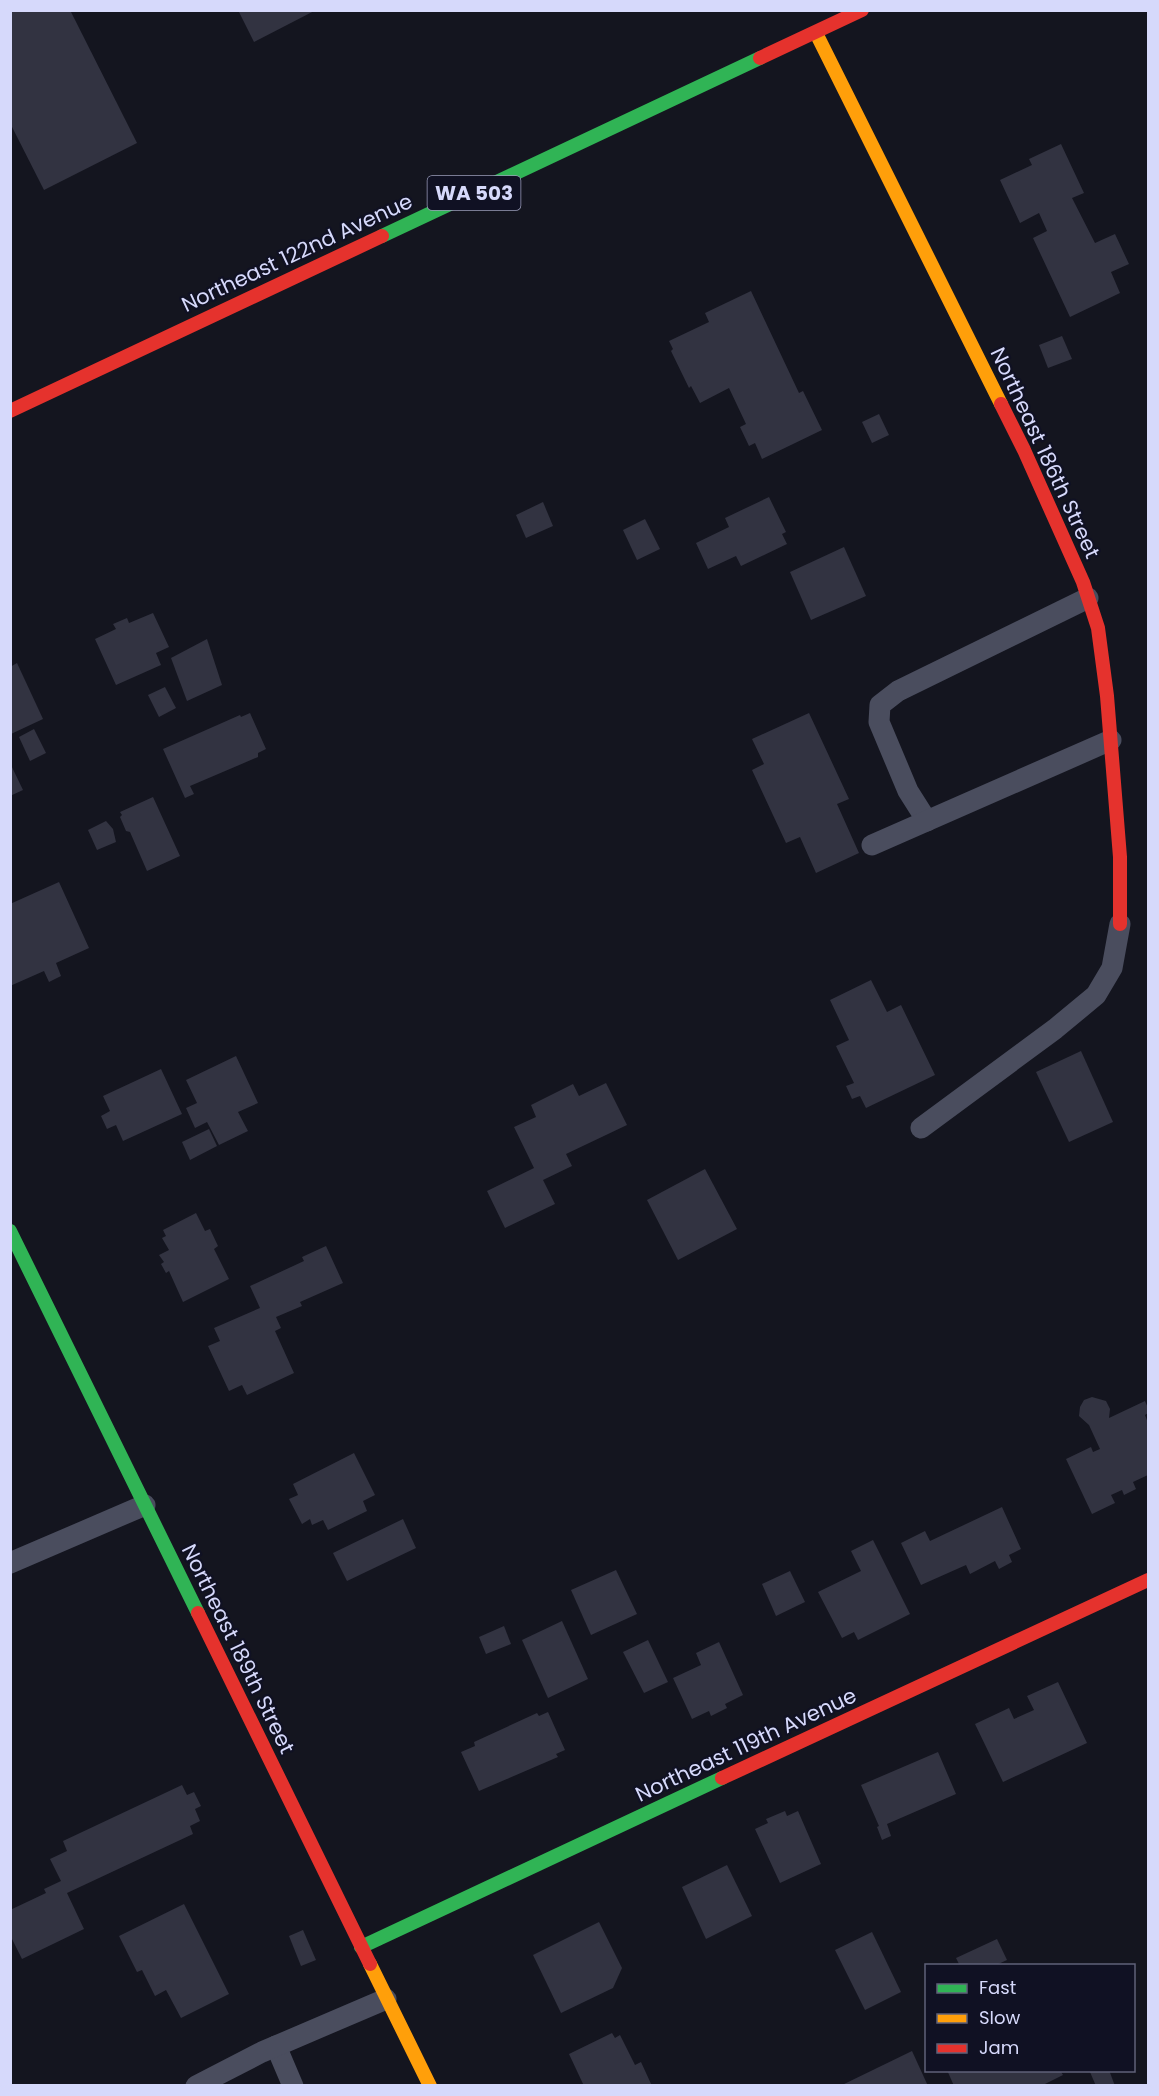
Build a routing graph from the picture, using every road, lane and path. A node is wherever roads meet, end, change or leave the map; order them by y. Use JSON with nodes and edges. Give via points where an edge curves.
{"nodes":[{"id":1,"x":862,"y":10,"type":"edge"},
{"id":2,"x":816,"y":33,"type":"junction"},
{"id":3,"x":10,"y":411,"type":"edge"},
{"id":4,"x":1088,"y":598,"type":"junction"},
{"id":5,"x":1111,"y":740,"type":"junction"},
{"id":6,"x":927,"y":821,"type":"junction"},
{"id":7,"x":872,"y":845,"type":"dead end"},
{"id":8,"x":1120,"y":924,"type":"joint"},
{"id":9,"x":921,"y":1128,"type":"dead end"},
{"id":10,"x":10,"y":1231,"type":"edge"},
{"id":11,"x":145,"y":1505,"type":"junction"},
{"id":12,"x":10,"y":1563,"type":"edge"},
{"id":13,"x":1149,"y":1580,"type":"edge"},
{"id":14,"x":361,"y":1947,"type":"junction"},
{"id":15,"x":386,"y":1999,"type":"junction"},
{"id":16,"x":276,"y":2046,"type":"junction"},
{"id":17,"x":196,"y":2085,"type":"edge"},
{"id":18,"x":293,"y":2085,"type":"edge"},
{"id":19,"x":430,"y":2085,"type":"edge"}],
"edges":[{"from":1,"to":2,"type":"main road","name":"Northeast 122nd Avenue","number":"WA 503"},
{"from":2,"to":3,"type":"main road","name":"Northeast 122nd Avenue","number":"WA 503"},
{"from":2,"to":4,"type":"main road","name":"Northeast 186th Street","via":[[1023,450]]},
{"from":4,"to":5,"type":"main road","name":"Northeast 186th Street","via":[[1098,628]]},
{"from":4,"to":6,"type":"lane","via":[[898,691],[880,705],[879,722],[908,791]]},
{"from":5,"to":6,"type":"lane"},
{"from":5,"to":8,"type":"main road","name":"Northeast 186th Street","via":[[1120,857]]},
{"from":6,"to":7,"type":"lane"},
{"from":8,"to":9,"type":"lane","via":[[1112,968],[1096,995]]},
{"from":10,"to":11,"type":"main road","name":"Northeast 189th Street"},
{"from":11,"to":12,"type":"lane"},
{"from":11,"to":14,"type":"main road","name":"Northeast 189th Street"},
{"from":13,"to":14,"type":"main road","name":"Northeast 119th Avenue"},
{"from":14,"to":15,"type":"main road","name":"Northeast 189th Street"},
{"from":15,"to":16,"type":"lane"},
{"from":15,"to":19,"type":"main road","name":"Northeast 189th Street"},
{"from":16,"to":17,"type":"lane"},
{"from":16,"to":18,"type":"lane"}]}
